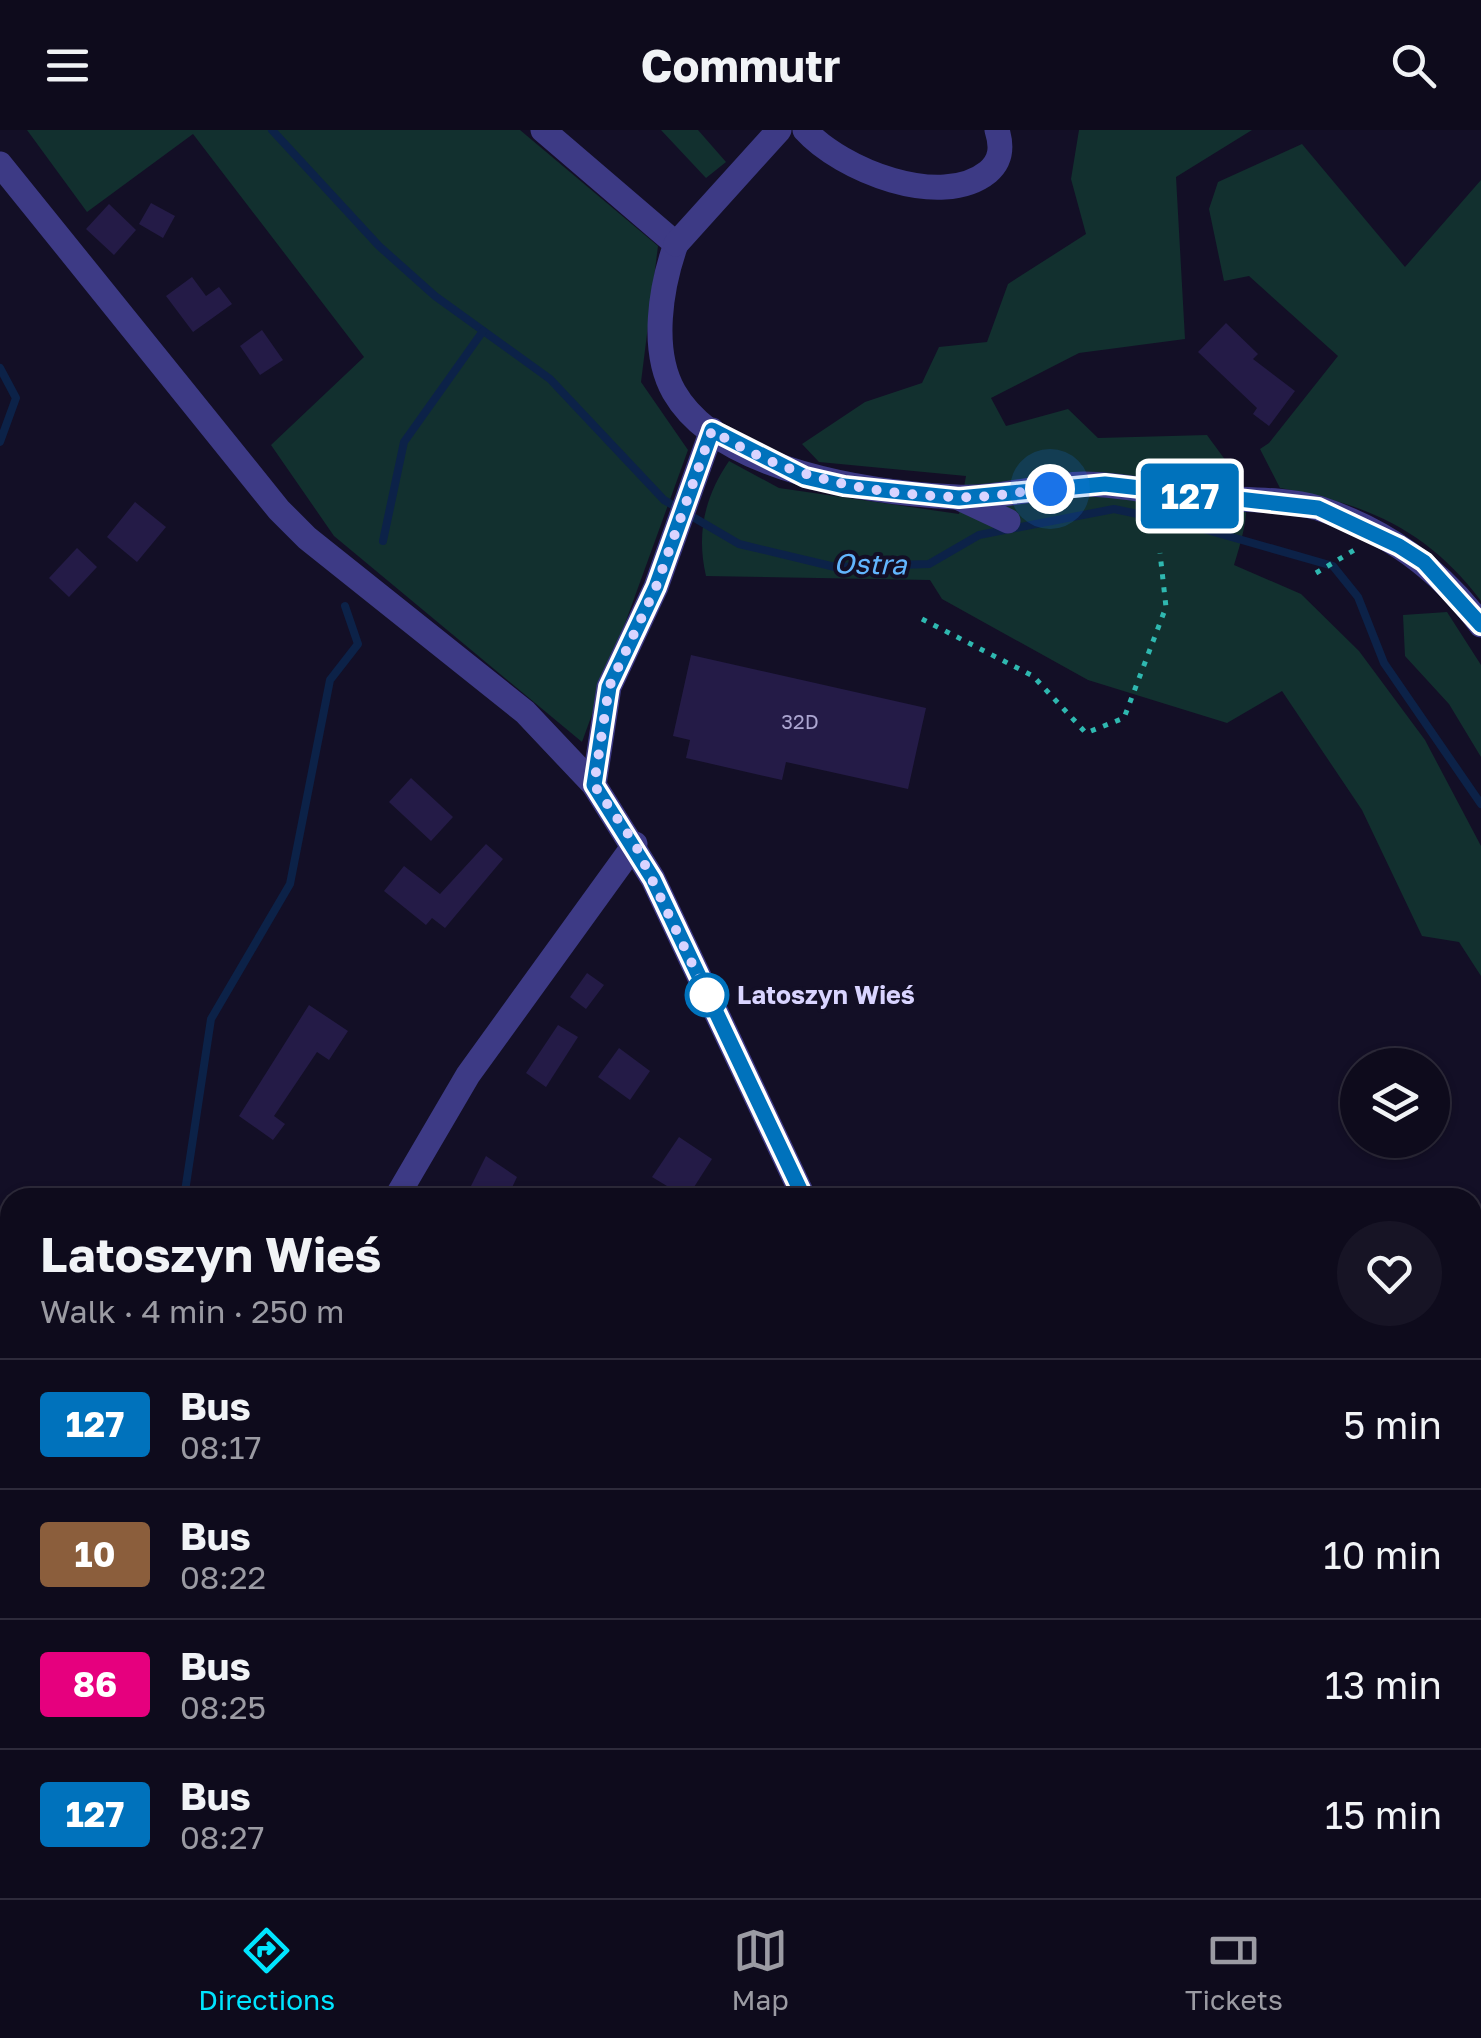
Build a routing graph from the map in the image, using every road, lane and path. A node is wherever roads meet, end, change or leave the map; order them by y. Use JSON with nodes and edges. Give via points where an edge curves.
{"nodes":[{"id":1,"x":543,"y":130,"type":"edge"},
{"id":2,"x":778,"y":130,"type":"edge"},
{"id":3,"x":805,"y":130,"type":"edge"},
{"id":4,"x":997,"y":130,"type":"edge"},
{"id":5,"x":0,"y":164,"type":"edge"},
{"id":6,"x":676,"y":244,"type":"junction"},
{"id":7,"x":712,"y":430,"type":"junction"},
{"id":8,"x":959,"y":498,"type":"junction"},
{"id":9,"x":1008,"y":521,"type":"dead end"},
{"id":10,"x":1160,"y":553,"type":"dead end"},
{"id":11,"x":1343,"y":559,"type":"dead end"},
{"id":12,"x":1316,"y":573,"type":"dead end"},
{"id":13,"x":922,"y":619,"type":"dead end"},
{"id":14,"x":1481,"y":625,"type":"edge"},
{"id":15,"x":594,"y":785,"type":"junction"},
{"id":16,"x":635,"y":844,"type":"junction"},
{"id":17,"x":402,"y":1188,"type":"edge"},
{"id":18,"x":799,"y":1188,"type":"edge"}],
"edges":[{"from":1,"to":6,"type":"street"},
{"from":2,"to":6,"type":"street"},
{"from":3,"to":4,"type":"street","via":[[862,166],[933,190],[979,179],[996,165],[1002,146]]},
{"from":5,"to":15,"type":"street","via":[[279,510],[525,712]]},
{"from":6,"to":7,"type":"street","via":[[662,312],[665,371],[674,392]]},
{"from":7,"to":8,"type":"street","via":[[805,477]]},
{"from":7,"to":15,"type":"street","via":[[656,587],[609,687]]},
{"from":8,"to":9,"type":"street"},
{"from":8,"to":14,"type":"street","via":[[1105,484],[1306,506],[1424,562]]},
{"from":10,"to":13,"type":"path","via":[[1166,607],[1124,718],[1086,732],[1034,676]]},
{"from":11,"to":12,"type":"path"},
{"from":15,"to":16,"type":"street"},
{"from":16,"to":17,"type":"street","via":[[468,1075]]},
{"from":16,"to":18,"type":"street"}]}
